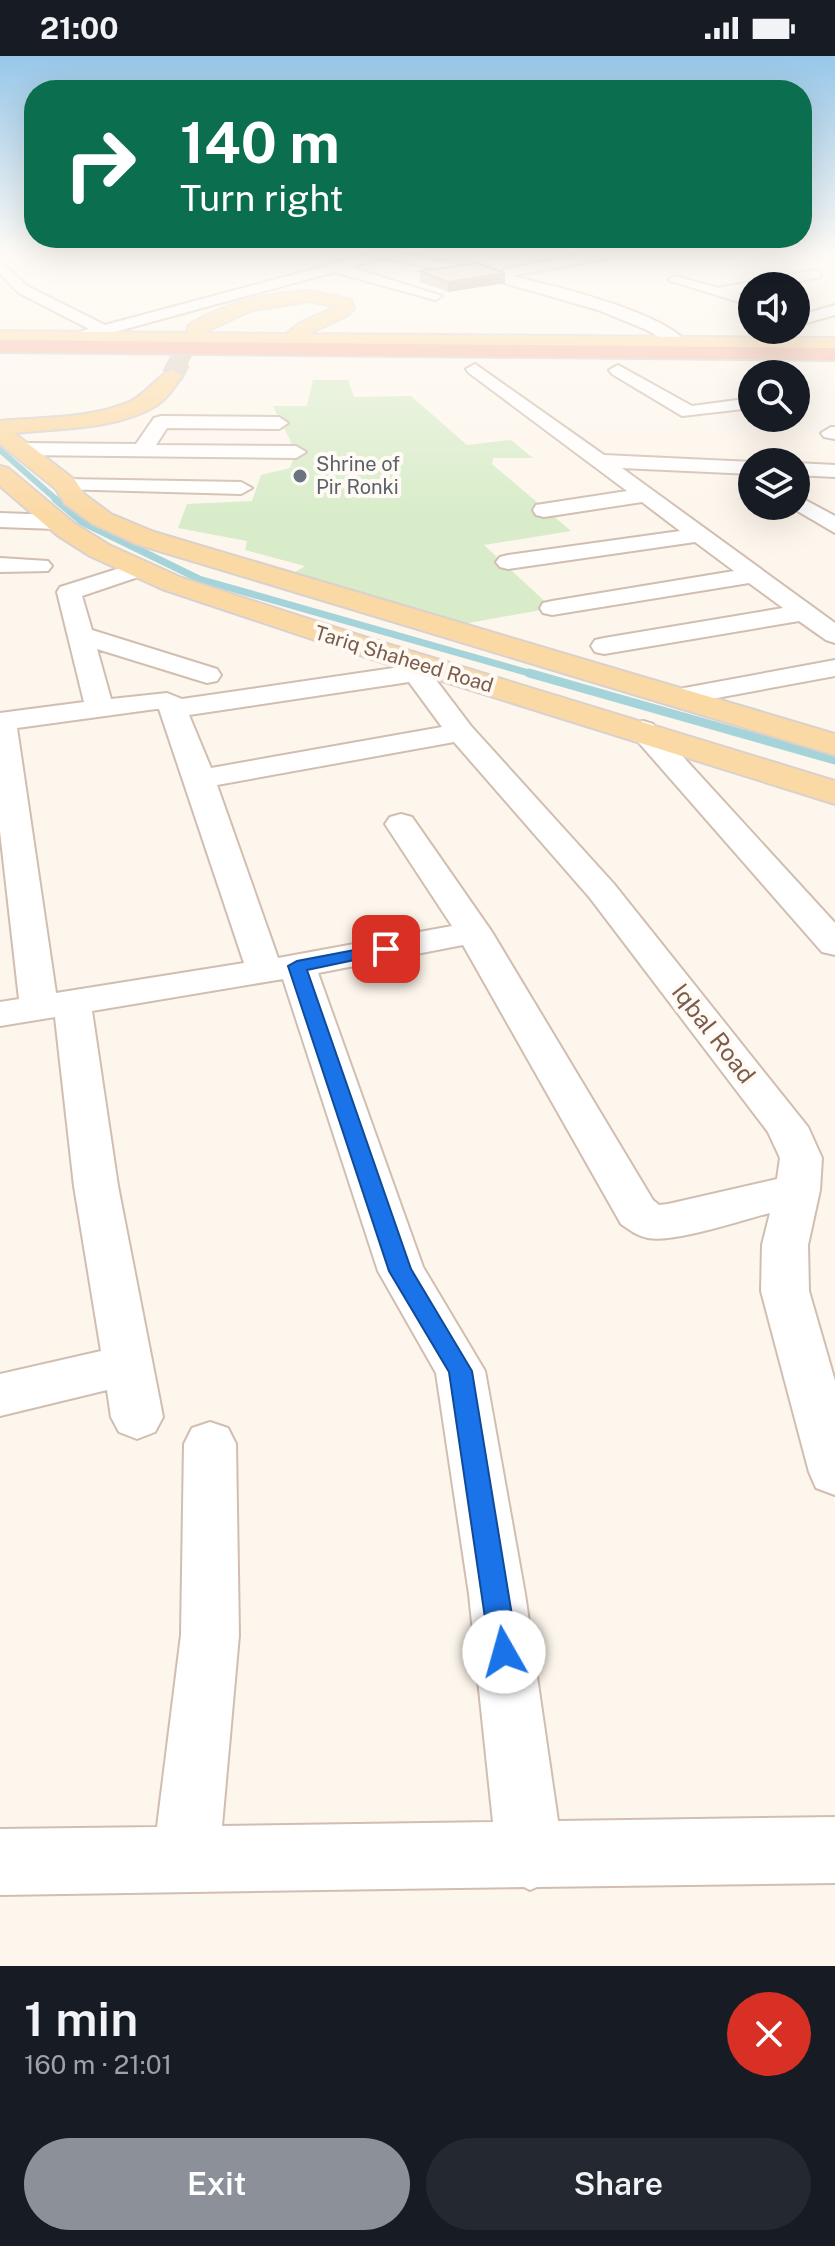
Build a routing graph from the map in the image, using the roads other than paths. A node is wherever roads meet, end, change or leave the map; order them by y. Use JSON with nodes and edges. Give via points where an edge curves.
{"nodes":[{"id":1,"x":567,"y":342,"type":"edge"},
{"id":2,"x":680,"y":343,"type":"joint"},
{"id":3,"x":835,"y":344,"type":"edge"},
{"id":4,"x":0,"y":346,"type":"edge"},
{"id":5,"x":835,"y":354,"type":"edge"},
{"id":6,"x":0,"y":355,"type":"edge"},
{"id":7,"x":835,"y":362,"type":"edge"},
{"id":8,"x":0,"y":365,"type":"edge"},
{"id":9,"x":475,"y":369,"type":"junction"},
{"id":10,"x":618,"y":370,"type":"junction"},
{"id":11,"x":810,"y":371,"type":"edge"},
{"id":12,"x":835,"y":371,"type":"edge"},
{"id":13,"x":738,"y":372,"type":"edge"},
{"id":14,"x":172,"y":376,"type":"tunnel mouth"},
{"id":15,"x":738,"y":405,"type":"edge"},
{"id":16,"x":279,"y":423,"type":"dead end"},
{"id":17,"x":7,"y":436,"type":"edge"},
{"id":18,"x":142,"y":450,"type":"junction"},
{"id":19,"x":296,"y":452,"type":"dead end"},
{"id":20,"x":601,"y":461,"type":"junction"},
{"id":21,"x":738,"y":468,"type":"edge"},
{"id":22,"x":810,"y":470,"type":"edge"},
{"id":23,"x":835,"y":471,"type":"edge"},
{"id":24,"x":810,"y":473,"type":"edge"},
{"id":25,"x":2,"y":478,"type":"edge"},
{"id":26,"x":835,"y":484,"type":"edge"},
{"id":27,"x":66,"y":485,"type":"junction"},
{"id":28,"x":241,"y":488,"type":"dead end"},
{"id":29,"x":647,"y":495,"type":"junction"},
{"id":30,"x":544,"y":510,"type":"dead end"},
{"id":31,"x":810,"y":510,"type":"edge"},
{"id":32,"x":0,"y":520,"type":"edge"},
{"id":33,"x":56,"y":522,"type":"junction"},
{"id":34,"x":835,"y":526,"type":"edge"},
{"id":35,"x":700,"y":535,"type":"junction"},
{"id":36,"x":508,"y":562,"type":"dead end"},
{"id":37,"x":0,"y":565,"type":"edge"},
{"id":38,"x":40,"y":566,"type":"dead end"},
{"id":39,"x":136,"y":570,"type":"junction"},
{"id":40,"x":755,"y":575,"type":"junction"},
{"id":41,"x":552,"y":608,"type":"dead end"},
{"id":42,"x":805,"y":612,"type":"junction"},
{"id":43,"x":80,"y":635,"type":"junction"},
{"id":44,"x":835,"y":635,"type":"edge"},
{"id":45,"x":475,"y":637,"type":"junction"},
{"id":46,"x":604,"y":646,"type":"dead end"},
{"id":47,"x":426,"y":668,"type":"junction"},
{"id":48,"x":835,"y":668,"type":"edge"},
{"id":49,"x":207,"y":675,"type":"dead end"},
{"id":50,"x":679,"y":697,"type":"junction"},
{"id":51,"x":100,"y":709,"type":"junction"},
{"id":52,"x":173,"y":709,"type":"junction"},
{"id":53,"x":1,"y":722,"type":"edge"},
{"id":54,"x":643,"y":730,"type":"junction"},
{"id":55,"x":461,"y":732,"type":"junction"},
{"id":56,"x":835,"y":745,"type":"edge"},
{"id":57,"x":200,"y":779,"type":"junction"},
{"id":58,"x":835,"y":793,"type":"edge"},
{"id":59,"x":401,"y":824,"type":"dead end"},
{"id":60,"x":474,"y":932,"type":"junction"},
{"id":61,"x":835,"y":944,"type":"edge"},
{"id":62,"x":281,"y":969,"type":"junction"},
{"id":63,"x":56,"y":1006,"type":"junction"},
{"id":64,"x":0,"y":1014,"type":"edge"},
{"id":65,"x":798,"y":1190,"type":"junction"},
{"id":66,"x":129,"y":1365,"type":"junction"},
{"id":67,"x":0,"y":1395,"type":"edge"},
{"id":68,"x":137,"y":1417,"type":"dead end"},
{"id":69,"x":210,"y":1444,"type":"dead end"},
{"id":70,"x":835,"y":1472,"type":"edge"},
{"id":71,"x":835,"y":1850,"type":"edge"},
{"id":72,"x":530,"y":1857,"type":"junction"},
{"id":73,"x":186,"y":1861,"type":"junction"},
{"id":74,"x":0,"y":1862,"type":"edge"}],
"edges":[{"from":1,"to":2,"type":"main road"},
{"from":2,"to":3,"type":"main road"},
{"from":4,"to":5,"type":"highway"},
{"from":6,"to":7,"type":"highway"},
{"from":8,"to":9,"type":"main road"},
{"from":9,"to":10,"type":"main road"},
{"from":9,"to":20,"type":"street"},
{"from":10,"to":13,"type":"main road"},
{"from":10,"to":15,"type":"street","via":[[689,412]]},
{"from":11,"to":12,"type":"main road"},
{"from":14,"to":17,"type":"main road","via":[[153,398],[122,411]]},
{"from":16,"to":18,"type":"street","via":[[161,422]]},
{"from":17,"to":18,"type":"street"},
{"from":17,"to":27,"type":"main road","name":"Tariq Shaheed Road"},
{"from":18,"to":19,"type":"street"},
{"from":20,"to":21,"type":"street"},
{"from":20,"to":29,"type":"street"},
{"from":22,"to":23,"type":"street"},
{"from":24,"to":26,"type":"street"},
{"from":25,"to":33,"type":"main road","name":"Tariq Shaheed Road"},
{"from":27,"to":28,"type":"street"},
{"from":27,"to":45,"type":"main road","name":"Tariq Shaheed Road","via":[[74,499],[102,519],[145,538]]},
{"from":29,"to":30,"type":"street"},
{"from":29,"to":35,"type":"street"},
{"from":31,"to":34,"type":"street"},
{"from":32,"to":33,"type":"street"},
{"from":33,"to":39,"type":"main road","name":"Tariq Shaheed Road"},
{"from":35,"to":36,"type":"street"},
{"from":35,"to":40,"type":"street"},
{"from":37,"to":38,"type":"street"},
{"from":39,"to":43,"type":"street","via":[[69,592]]},
{"from":39,"to":47,"type":"main road","name":"Tariq Shaheed Road"},
{"from":40,"to":41,"type":"street"},
{"from":40,"to":42,"type":"street"},
{"from":42,"to":44,"type":"street"},
{"from":42,"to":46,"type":"street"},
{"from":43,"to":49,"type":"street"},
{"from":43,"to":51,"type":"street"},
{"from":45,"to":47,"type":"main road"},
{"from":45,"to":50,"type":"main road","name":"Tariq Shaheed Road"},
{"from":47,"to":52,"type":"street"},
{"from":47,"to":54,"type":"main road","name":"Tariq Shaheed Road"},
{"from":47,"to":55,"type":"street","name":"Iqbal Road","via":[[419,676]]},
{"from":48,"to":50,"type":"street"},
{"from":50,"to":56,"type":"main road","name":"Tariq Shaheed Road"},
{"from":51,"to":52,"type":"street","via":[[167,701]]},
{"from":51,"to":53,"type":"street"},
{"from":52,"to":57,"type":"street"},
{"from":53,"to":63,"type":"street"},
{"from":54,"to":58,"type":"main road","name":"Tariq Shaheed Road"},
{"from":54,"to":61,"type":"street"},
{"from":55,"to":57,"type":"street"},
{"from":55,"to":65,"type":"street","name":"Iqbal Road","via":[[602,891],[787,1127],[801,1158]]},
{"from":57,"to":62,"type":"street"},
{"from":59,"to":60,"type":"street"},
{"from":60,"to":62,"type":"street"},
{"from":60,"to":65,"type":"street","via":[[637,1212],[650,1222],[668,1221]]},
{"from":62,"to":63,"type":"street"},
{"from":62,"to":72,"type":"street","via":[[401,1271],[460,1371],[497,1594]]},
{"from":63,"to":64,"type":"street"},
{"from":63,"to":66,"type":"street"},
{"from":65,"to":70,"type":"street","name":"Iqbal Road","via":[[785,1245],[785,1291]]},
{"from":66,"to":67,"type":"street"},
{"from":66,"to":68,"type":"street"},
{"from":69,"to":73,"type":"street","via":[[210,1635]]},
{"from":71,"to":72,"type":"street"},
{"from":72,"to":73,"type":"street"},
{"from":73,"to":74,"type":"street"}]}
